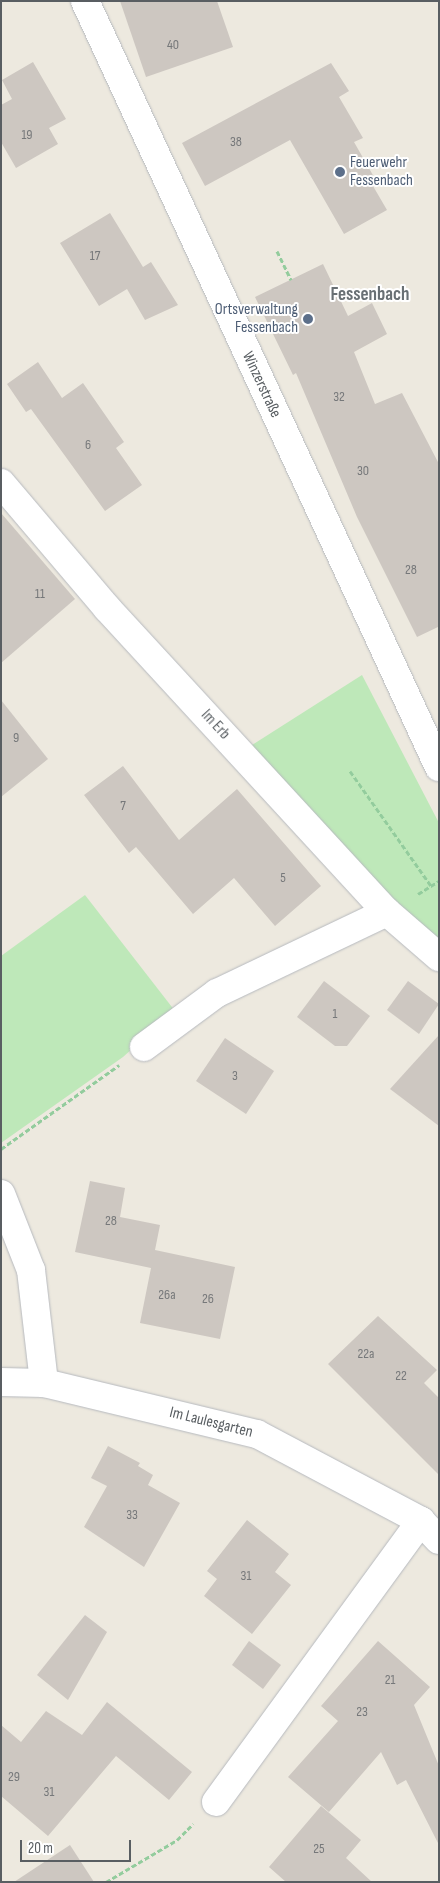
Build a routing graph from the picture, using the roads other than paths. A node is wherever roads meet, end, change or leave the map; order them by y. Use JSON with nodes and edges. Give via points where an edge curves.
{"nodes":[{"id":1,"x":85,"y":1,"type":"edge"},
{"id":2,"x":1,"y":482,"type":"edge"},
{"id":3,"x":430,"y":722,"type":"edge"},
{"id":4,"x":439,"y":767,"type":"edge"},
{"id":5,"x":387,"y":912,"type":"junction"},
{"id":6,"x":439,"y":957,"type":"edge"},
{"id":7,"x":144,"y":1047,"type":"road end"},
{"id":8,"x":1,"y":1194,"type":"edge"},
{"id":9,"x":1,"y":1382,"type":"edge"},
{"id":10,"x":44,"y":1383,"type":"junction"},
{"id":11,"x":430,"y":1531,"type":"edge"},
{"id":12,"x":216,"y":1802,"type":"road end"}],
"edges":[{"from":1,"to":3,"type":"street","name":"Winzerstraße"},
{"from":2,"to":5,"type":"street","name":"Im Erb","via":[[106,608]]},
{"from":3,"to":4,"type":"street","name":"Winzerstraße"},
{"from":5,"to":6,"type":"street","name":"Im Erb"},
{"from":5,"to":7,"type":"street","via":[[217,993]]},
{"from":8,"to":10,"type":"street","via":[[31,1270]]},
{"from":9,"to":10,"type":"street","name":"Im Laulesgarten"},
{"from":10,"to":11,"type":"street","name":"Im Laulesgarten","via":[[257,1434]]},
{"from":11,"to":12,"type":"street","name":"Im Laulesgarten"}]}
